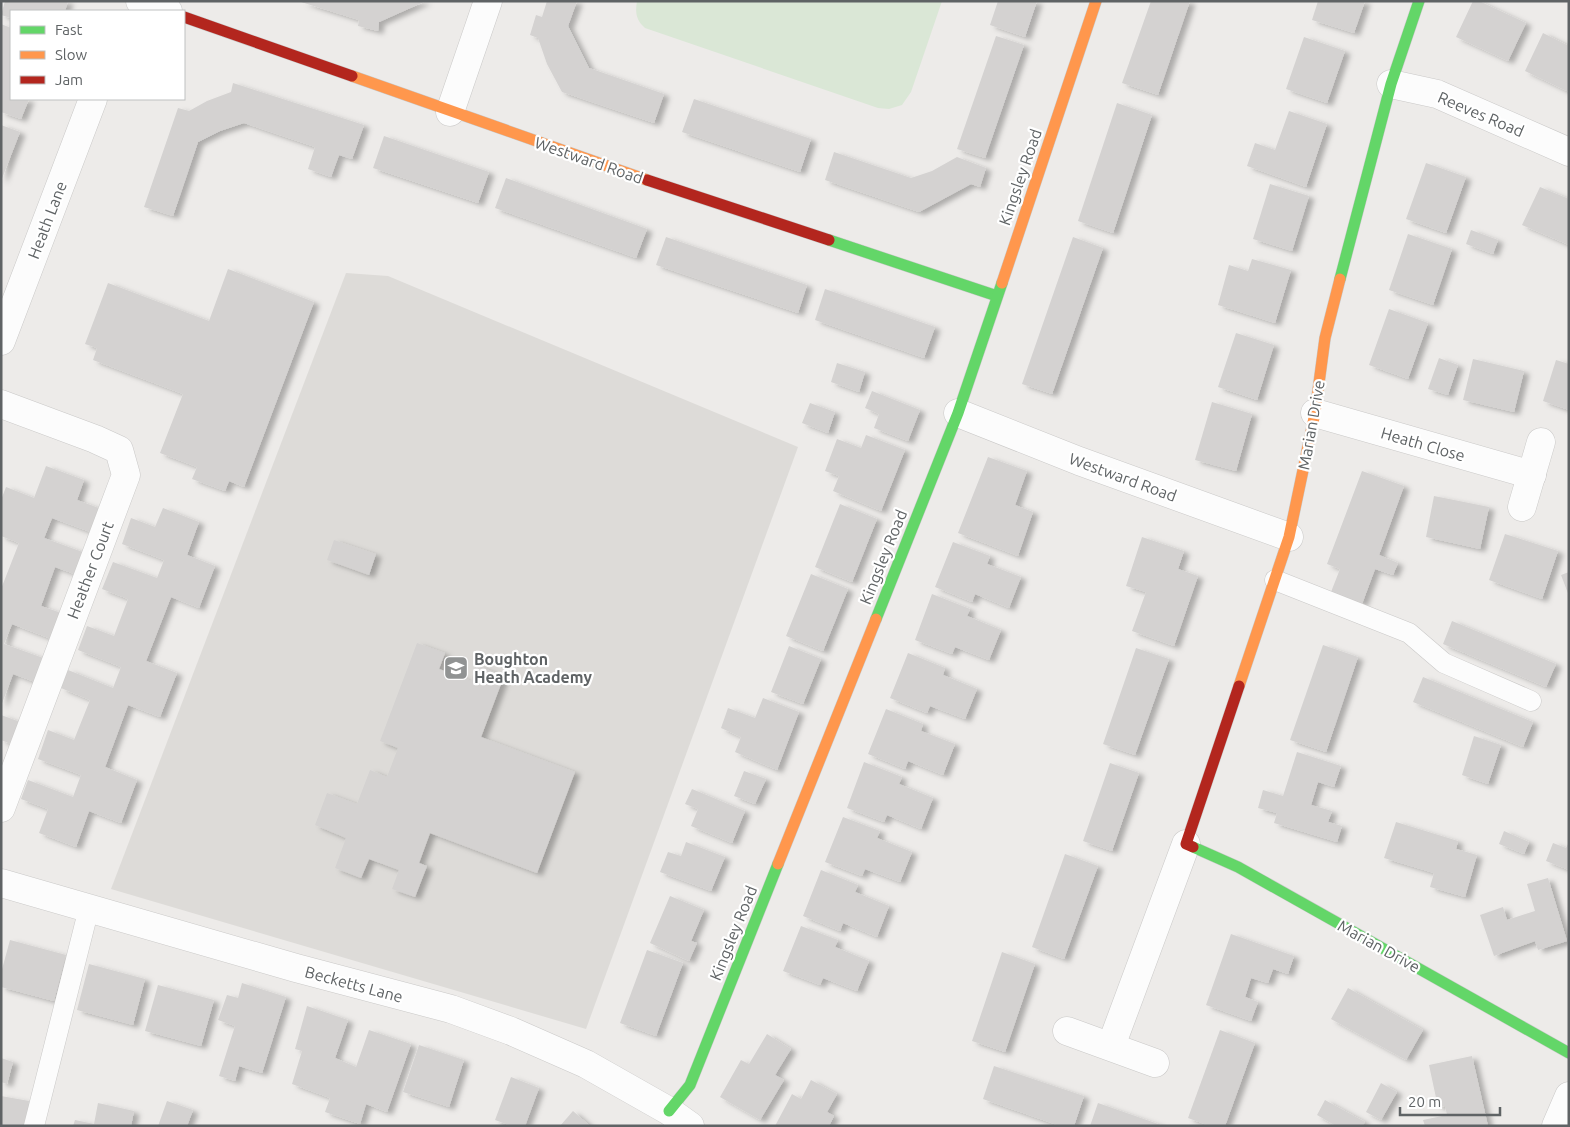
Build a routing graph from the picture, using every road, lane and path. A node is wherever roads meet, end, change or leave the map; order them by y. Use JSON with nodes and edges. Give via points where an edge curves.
{"nodes":[{"id":1,"x":140,"y":1,"type":"edge"},
{"id":2,"x":488,"y":1,"type":"edge"},
{"id":3,"x":1096,"y":1,"type":"edge"},
{"id":4,"x":1419,"y":1,"type":"edge"},
{"id":5,"x":165,"y":10,"type":"edge"},
{"id":6,"x":185,"y":17,"type":"edge"},
{"id":7,"x":1391,"y":84,"type":"junction"},
{"id":8,"x":92,"y":100,"type":"edge"},
{"id":9,"x":450,"y":112,"type":"junction"},
{"id":10,"x":1569,"y":152,"type":"edge"},
{"id":11,"x":998,"y":296,"type":"junction"},
{"id":12,"x":1,"y":341,"type":"edge"},
{"id":13,"x":1,"y":404,"type":"edge"},
{"id":14,"x":958,"y":413,"type":"junction"},
{"id":15,"x":1315,"y":413,"type":"junction"},
{"id":16,"x":1541,"y":442,"type":"dead end"},
{"id":17,"x":1532,"y":475,"type":"junction"},
{"id":18,"x":1522,"y":507,"type":"dead end"},
{"id":19,"x":1289,"y":538,"type":"junction"},
{"id":20,"x":1275,"y":580,"type":"junction"},
{"id":21,"x":1531,"y":701,"type":"dead end"},
{"id":22,"x":1,"y":808,"type":"edge"},
{"id":23,"x":1186,"y":844,"type":"junction"},
{"id":24,"x":1,"y":882,"type":"edge"},
{"id":25,"x":89,"y":908,"type":"junction"},
{"id":26,"x":1066,"y":1031,"type":"dead end"},
{"id":27,"x":1111,"y":1046,"type":"junction"},
{"id":28,"x":1569,"y":1053,"type":"edge"},
{"id":29,"x":1155,"y":1063,"type":"dead end"},
{"id":30,"x":1569,"y":1096,"type":"edge"},
{"id":31,"x":679,"y":1118,"type":"edge"},
{"id":32,"x":34,"y":1126,"type":"edge"},
{"id":33,"x":1556,"y":1126,"type":"edge"}],
"edges":[{"from":1,"to":5,"type":"street"},
{"from":2,"to":9,"type":"street"},
{"from":3,"to":11,"type":"street","name":"Kingsley Road"},
{"from":4,"to":7,"type":"street","name":"Marian Drive"},
{"from":6,"to":9,"type":"street","name":"Westward Road"},
{"from":7,"to":10,"type":"street","name":"Reeves Road","via":[[1437,94]]},
{"from":7,"to":15,"type":"street","name":"Marian Drive","via":[[1326,338]]},
{"from":8,"to":12,"type":"street","name":"Heath Lane"},
{"from":9,"to":11,"type":"street","name":"Westward Road"},
{"from":11,"to":14,"type":"street","name":"Kingsley Road"},
{"from":13,"to":22,"type":"street","name":"Heather Court","via":[[119,450],[126,475]]},
{"from":14,"to":19,"type":"street","name":"Westward Road"},
{"from":14,"to":31,"type":"street","name":"Kingsley Road"},
{"from":15,"to":17,"type":"street","name":"Heath Close"},
{"from":15,"to":19,"type":"street","name":"Marian Drive"},
{"from":16,"to":17,"type":"street"},
{"from":17,"to":18,"type":"street"},
{"from":19,"to":20,"type":"street","name":"Marian Drive"},
{"from":20,"to":21,"type":"lane","via":[[1409,633],[1444,663]]},
{"from":20,"to":23,"type":"street","name":"Marian Drive"},
{"from":23,"to":27,"type":"street","name":"Marian Drive"},
{"from":23,"to":28,"type":"street","name":"Marian Drive","via":[[1238,866]]},
{"from":24,"to":25,"type":"street","name":"Becketts Lane"},
{"from":25,"to":31,"type":"street","name":"Becketts Lane","via":[[286,966],[460,1012],[586,1064]]},
{"from":25,"to":32,"type":"lane"},
{"from":26,"to":27,"type":"street"},
{"from":27,"to":29,"type":"street"},
{"from":30,"to":33,"type":"street"}]}
